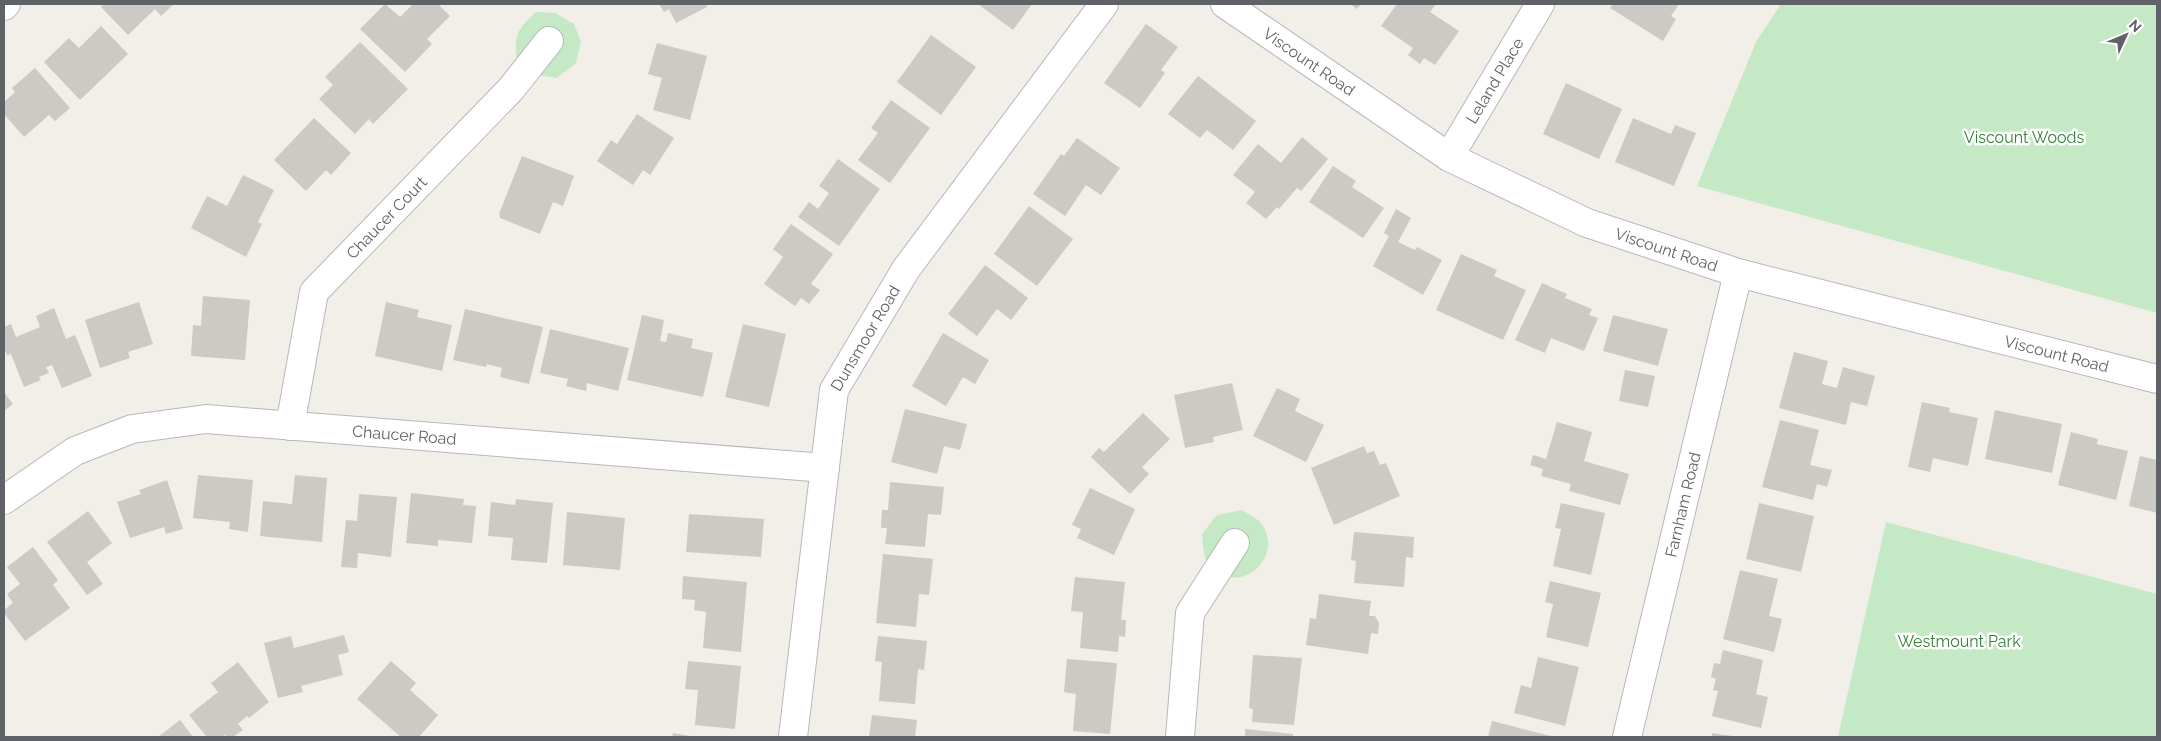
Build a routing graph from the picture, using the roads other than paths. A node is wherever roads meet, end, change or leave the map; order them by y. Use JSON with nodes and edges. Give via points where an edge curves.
{"nodes":[{"id":1,"x":1104,"y":4,"type":"edge"},
{"id":2,"x":1226,"y":4,"type":"edge"},
{"id":3,"x":1540,"y":4,"type":"edge"},
{"id":4,"x":549,"y":41,"type":"dead end"},
{"id":5,"x":1449,"y":157,"type":"junction"},
{"id":6,"x":1738,"y":273,"type":"junction"},
{"id":7,"x":2157,"y":379,"type":"edge"},
{"id":8,"x":290,"y":426,"type":"junction"},
{"id":9,"x":825,"y":468,"type":"junction"},
{"id":10,"x":4,"y":500,"type":"edge"},
{"id":11,"x":1235,"y":543,"type":"dead end"},
{"id":12,"x":794,"y":737,"type":"edge"},
{"id":13,"x":1180,"y":737,"type":"edge"},
{"id":14,"x":1627,"y":737,"type":"edge"}],
"edges":[{"from":1,"to":9,"type":"street","name":"Dunsmoor Road","via":[[906,269],[834,390]]},
{"from":2,"to":5,"type":"street","name":"Viscount Road"},
{"from":3,"to":5,"type":"street","name":"Leland Place"},
{"from":4,"to":8,"type":"street","name":"Chaucer Court","via":[[512,89],[314,292]]},
{"from":5,"to":6,"type":"street","name":"Viscount Road","via":[[1587,224]]},
{"from":6,"to":7,"type":"street","name":"Viscount Road"},
{"from":6,"to":14,"type":"street","name":"Farnham Road"},
{"from":8,"to":9,"type":"street","name":"Chaucer Road"},
{"from":8,"to":10,"type":"street","name":"Chaucer Road","via":[[206,419],[132,429],[74,452]]},
{"from":9,"to":12,"type":"street","name":"Dunsmoor Road"},
{"from":11,"to":13,"type":"street","via":[[1190,613]]}]}
